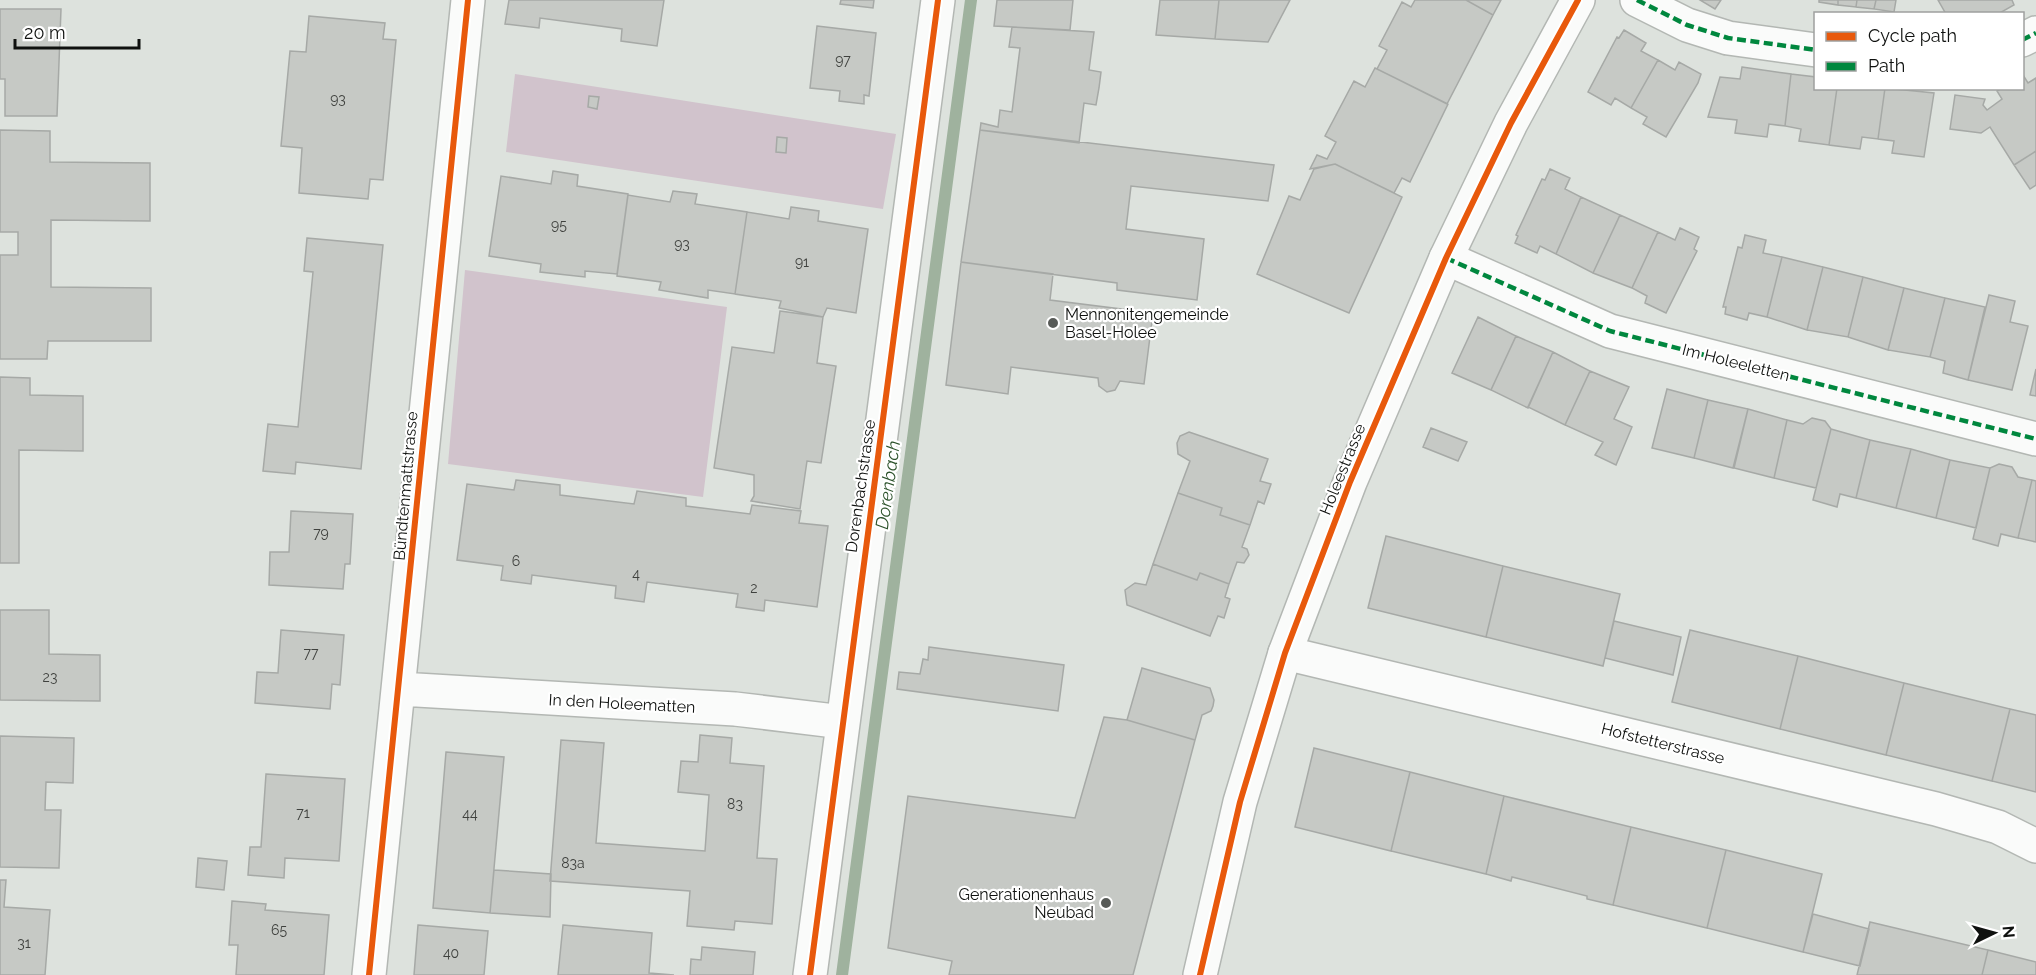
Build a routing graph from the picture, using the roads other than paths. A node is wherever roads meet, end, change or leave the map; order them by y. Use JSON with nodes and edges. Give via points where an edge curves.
{"nodes":[{"id":1,"x":468,"y":0,"type":"edge"},
{"id":2,"x":938,"y":0,"type":"edge"},
{"id":3,"x":1578,"y":0,"type":"edge"},
{"id":4,"x":1637,"y":0,"type":"edge"},
{"id":5,"x":1814,"y":50,"type":"edge"},
{"id":6,"x":1446,"y":258,"type":"junction"},
{"id":7,"x":2036,"y":439,"type":"edge"},
{"id":8,"x":1285,"y":653,"type":"junction"},
{"id":9,"x":400,"y":689,"type":"junction"},
{"id":10,"x":843,"y":722,"type":"junction"},
{"id":11,"x":2036,"y":846,"type":"edge"},
{"id":12,"x":369,"y":975,"type":"edge"},
{"id":13,"x":810,"y":975,"type":"edge"},
{"id":14,"x":1200,"y":975,"type":"edge"}],
"edges":[{"from":1,"to":9,"type":"street","name":"Bündtenmattstrasse"},
{"from":2,"to":10,"type":"street","name":"Dorenbachstrasse"},
{"from":3,"to":6,"type":"street","name":"Holeestrasse","via":[[1511,123]]},
{"from":4,"to":5,"type":"street","via":[[1687,25],[1728,38]]},
{"from":6,"to":7,"type":"street","name":"Im Holeeletten","via":[[1610,331]]},
{"from":6,"to":8,"type":"street","name":"Holeestrasse","via":[[1350,482]]},
{"from":8,"to":11,"type":"street","name":"Hofstetterstrasse","via":[[1936,809],[1998,827]]},
{"from":8,"to":14,"type":"street","name":"Holeestrasse","via":[[1240,802]]},
{"from":9,"to":10,"type":"street","name":"In den Holeematten","via":[[735,709]]},
{"from":9,"to":12,"type":"street","name":"Bündtenmattstrasse"},
{"from":10,"to":13,"type":"street","name":"Dorenbachstrasse"}]}
